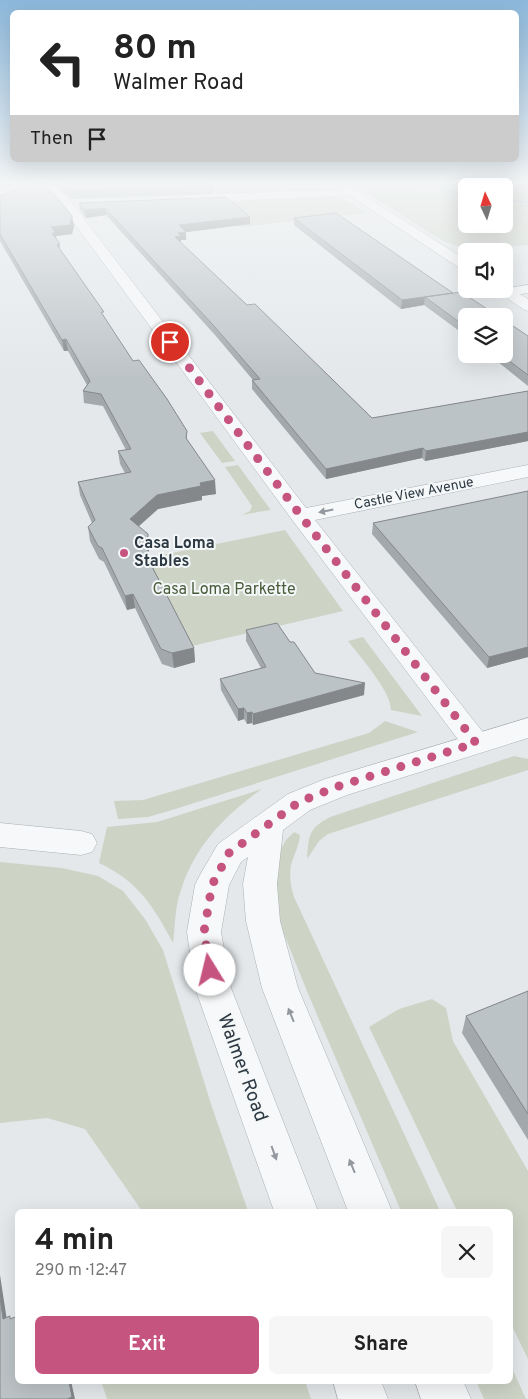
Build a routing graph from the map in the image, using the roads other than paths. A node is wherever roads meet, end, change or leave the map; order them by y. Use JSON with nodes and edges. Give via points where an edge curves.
{"nodes":[{"id":1,"x":106,"y":248,"type":"edge"},
{"id":2,"x":438,"y":248,"type":"edge"},
{"id":3,"x":458,"y":261,"type":"edge"},
{"id":4,"x":528,"y":289,"type":"edge"},
{"id":5,"x":513,"y":290,"type":"edge"},
{"id":6,"x":513,"y":296,"type":"edge"},
{"id":7,"x":528,"y":306,"type":"edge"},
{"id":8,"x":528,"y":471,"type":"edge"},
{"id":9,"x":301,"y":516,"type":"junction"},
{"id":10,"x":528,"y":728,"type":"edge"},
{"id":11,"x":476,"y":743,"type":"junction"},
{"id":12,"x":268,"y":825,"type":"junction"},
{"id":13,"x":0,"y":835,"type":"edge"},
{"id":14,"x":80,"y":843,"type":"dead end"},
{"id":15,"x":295,"y":1209,"type":"edge"},
{"id":16,"x":369,"y":1209,"type":"edge"},
{"id":17,"x":358,"y":1384,"type":"edge"},
{"id":18,"x":440,"y":1384,"type":"edge"},
{"id":19,"x":363,"y":1399,"type":"edge"},
{"id":20,"x":446,"y":1399,"type":"edge"}],
"edges":[{"from":1,"to":9,"type":"street"},
{"from":2,"to":3,"type":"street"},
{"from":4,"to":5,"type":"street"},
{"from":6,"to":7,"type":"street"},
{"from":8,"to":9,"type":"street","name":"Castle View Avenue","one_way":true},
{"from":9,"to":11,"type":"street"},
{"from":10,"to":11,"type":"street","name":"Walmer Road"},
{"from":11,"to":12,"type":"street","name":"Walmer Road","via":[[336,787],[299,802]]},
{"from":12,"to":15,"type":"street","name":"Walmer Road","one_way":true,"via":[[229,853],[212,885],[204,932],[213,988]]},
{"from":16,"to":12,"type":"street","one_way":true,"via":[[280,988],[263,921],[260,884]]},
{"from":13,"to":14,"type":"street"},
{"from":17,"to":19,"type":"street"},
{"from":18,"to":20,"type":"street"}]}
